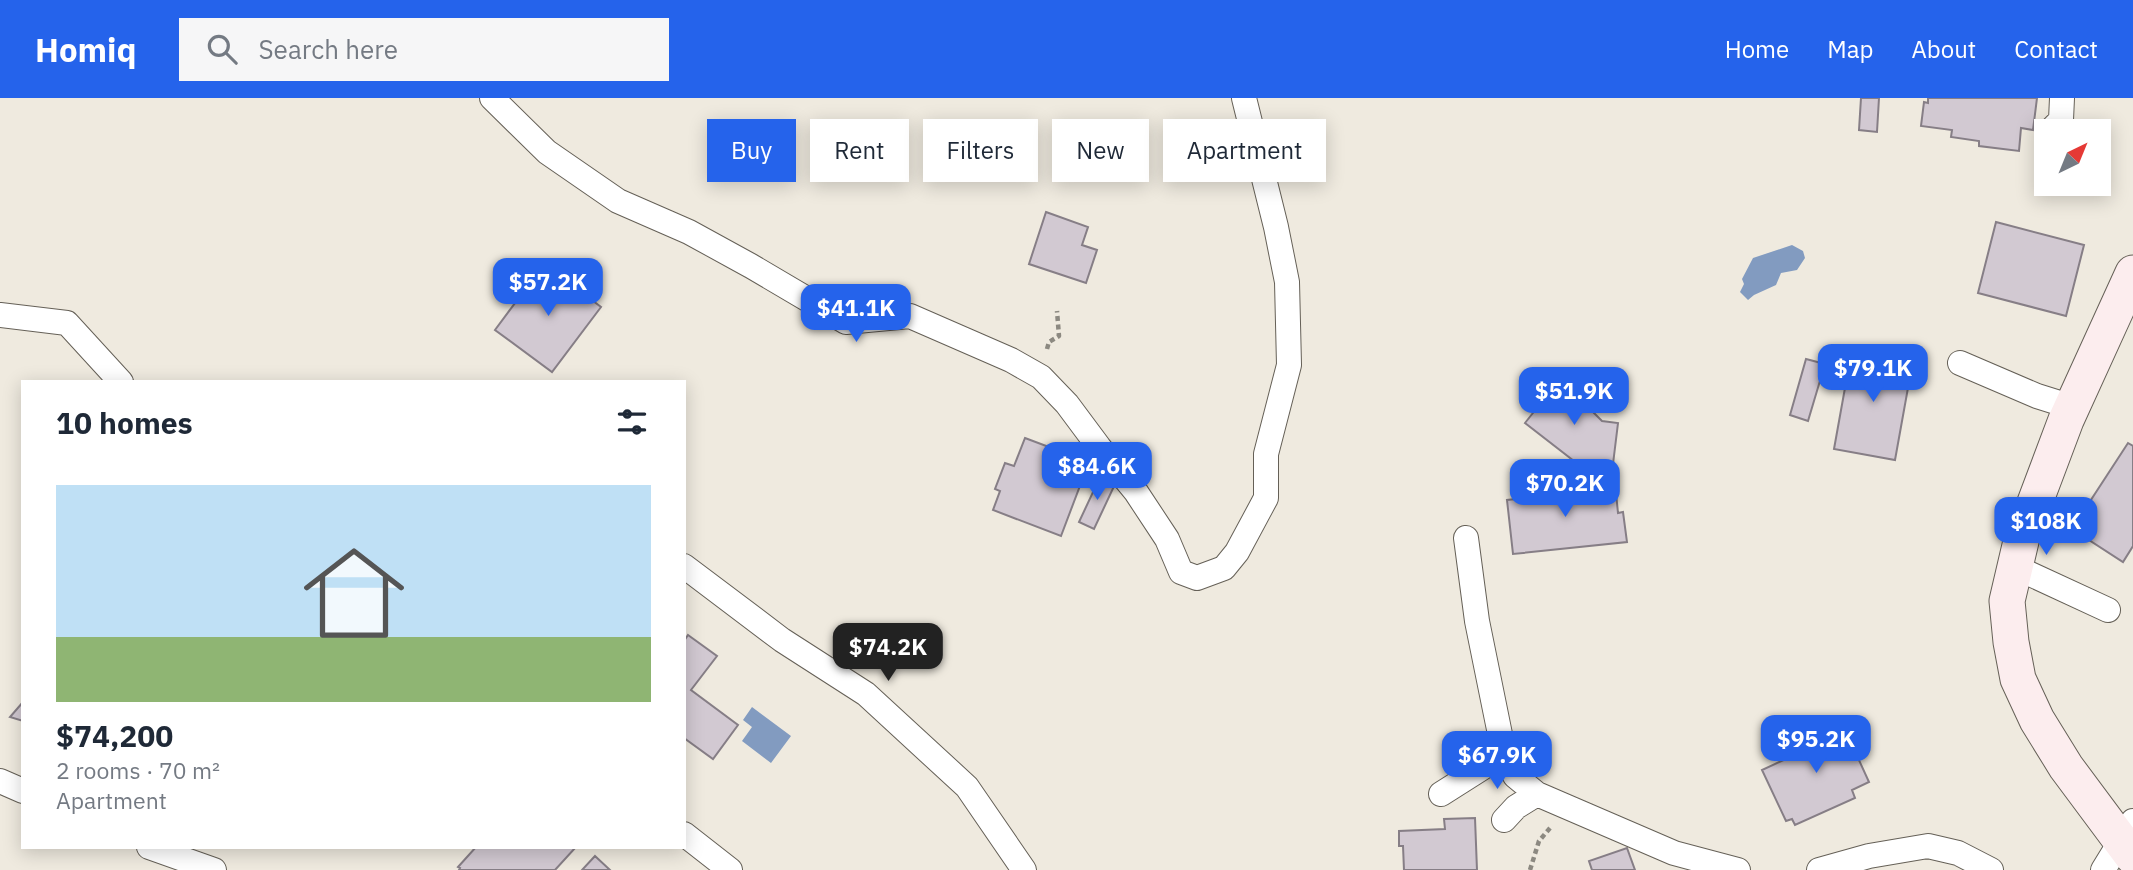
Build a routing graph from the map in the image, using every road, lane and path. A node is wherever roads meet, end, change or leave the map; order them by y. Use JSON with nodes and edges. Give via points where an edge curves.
{"nodes":[{"id":1,"x":492,"y":98,"type":"edge"},
{"id":2,"x":1244,"y":98,"type":"edge"},
{"id":3,"x":2062,"y":98,"type":"edge"},
{"id":4,"x":2061,"y":119,"type":"edge"},
{"id":5,"x":2133,"y":273,"type":"edge"},
{"id":6,"x":1057,"y":311,"type":"dead end"},
{"id":7,"x":0,"y":315,"type":"edge"},
{"id":8,"x":1960,"y":363,"type":"dead end"},
{"id":9,"x":1041,"y":377,"type":"junction"},
{"id":10,"x":119,"y":380,"type":"edge"},
{"id":11,"x":2072,"y":407,"type":"junction"},
{"id":12,"x":1466,"y":538,"type":"dead end"},
{"id":13,"x":2015,"y":567,"type":"junction"},
{"id":14,"x":686,"y":568,"type":"edge"},
{"id":15,"x":2108,"y":610,"type":"dead end"},
{"id":16,"x":1504,"y":754,"type":"junction"},
{"id":17,"x":0,"y":781,"type":"edge"},
{"id":18,"x":21,"y":790,"type":"edge"},
{"id":19,"x":1441,"y":794,"type":"dead end"},
{"id":20,"x":1537,"y":794,"type":"junction"},
{"id":21,"x":1570,"y":806,"type":"junction"},
{"id":22,"x":1504,"y":820,"type":"dead end"},
{"id":23,"x":686,"y":836,"type":"edge"},
{"id":24,"x":2129,"y":839,"type":"edge"},
{"id":25,"x":155,"y":849,"type":"edge"},
{"id":26,"x":214,"y":870,"type":"edge"},
{"id":27,"x":730,"y":870,"type":"edge"},
{"id":28,"x":1024,"y":870,"type":"edge"},
{"id":29,"x":1530,"y":870,"type":"edge"},
{"id":30,"x":1738,"y":870,"type":"edge"},
{"id":31,"x":1819,"y":870,"type":"edge"},
{"id":32,"x":1991,"y":870,"type":"edge"},
{"id":33,"x":2103,"y":870,"type":"edge"}],
"edges":[{"from":1,"to":9,"type":"street","via":[[547,152],[618,201],[689,232],[846,322],[910,316]]},
{"from":2,"to":9,"type":"street","via":[[1287,282],[1289,365],[1266,454],[1266,498],[1224,568],[1197,578],[1181,572],[1167,539],[1136,492]]},
{"from":3,"to":4,"type":"street"},
{"from":5,"to":11,"type":"main road"},
{"from":6,"to":9,"type":"path","via":[[1059,336],[1049,342]]},
{"from":7,"to":10,"type":"street","via":[[67,323]]},
{"from":8,"to":11,"type":"street"},
{"from":11,"to":13,"type":"main road"},
{"from":12,"to":16,"type":"street","via":[[1477,621]]},
{"from":13,"to":15,"type":"street"},
{"from":13,"to":24,"type":"main road","via":[[2007,601],[2018,679],[2066,766]]},
{"from":14,"to":28,"type":"street","via":[[782,640],[866,694],[967,787]]},
{"from":16,"to":19,"type":"street"},
{"from":16,"to":20,"type":"street","via":[[1515,776]]},
{"from":17,"to":18,"type":"street"},
{"from":20,"to":21,"type":"street"},
{"from":20,"to":22,"type":"street"},
{"from":21,"to":29,"type":"path","via":[[1539,842]]},
{"from":21,"to":30,"type":"street","via":[[1674,853]]},
{"from":23,"to":27,"type":"street"},
{"from":24,"to":33,"type":"street"},
{"from":25,"to":26,"type":"street"},
{"from":31,"to":32,"type":"street","via":[[1928,846],[1958,853]]}]}
